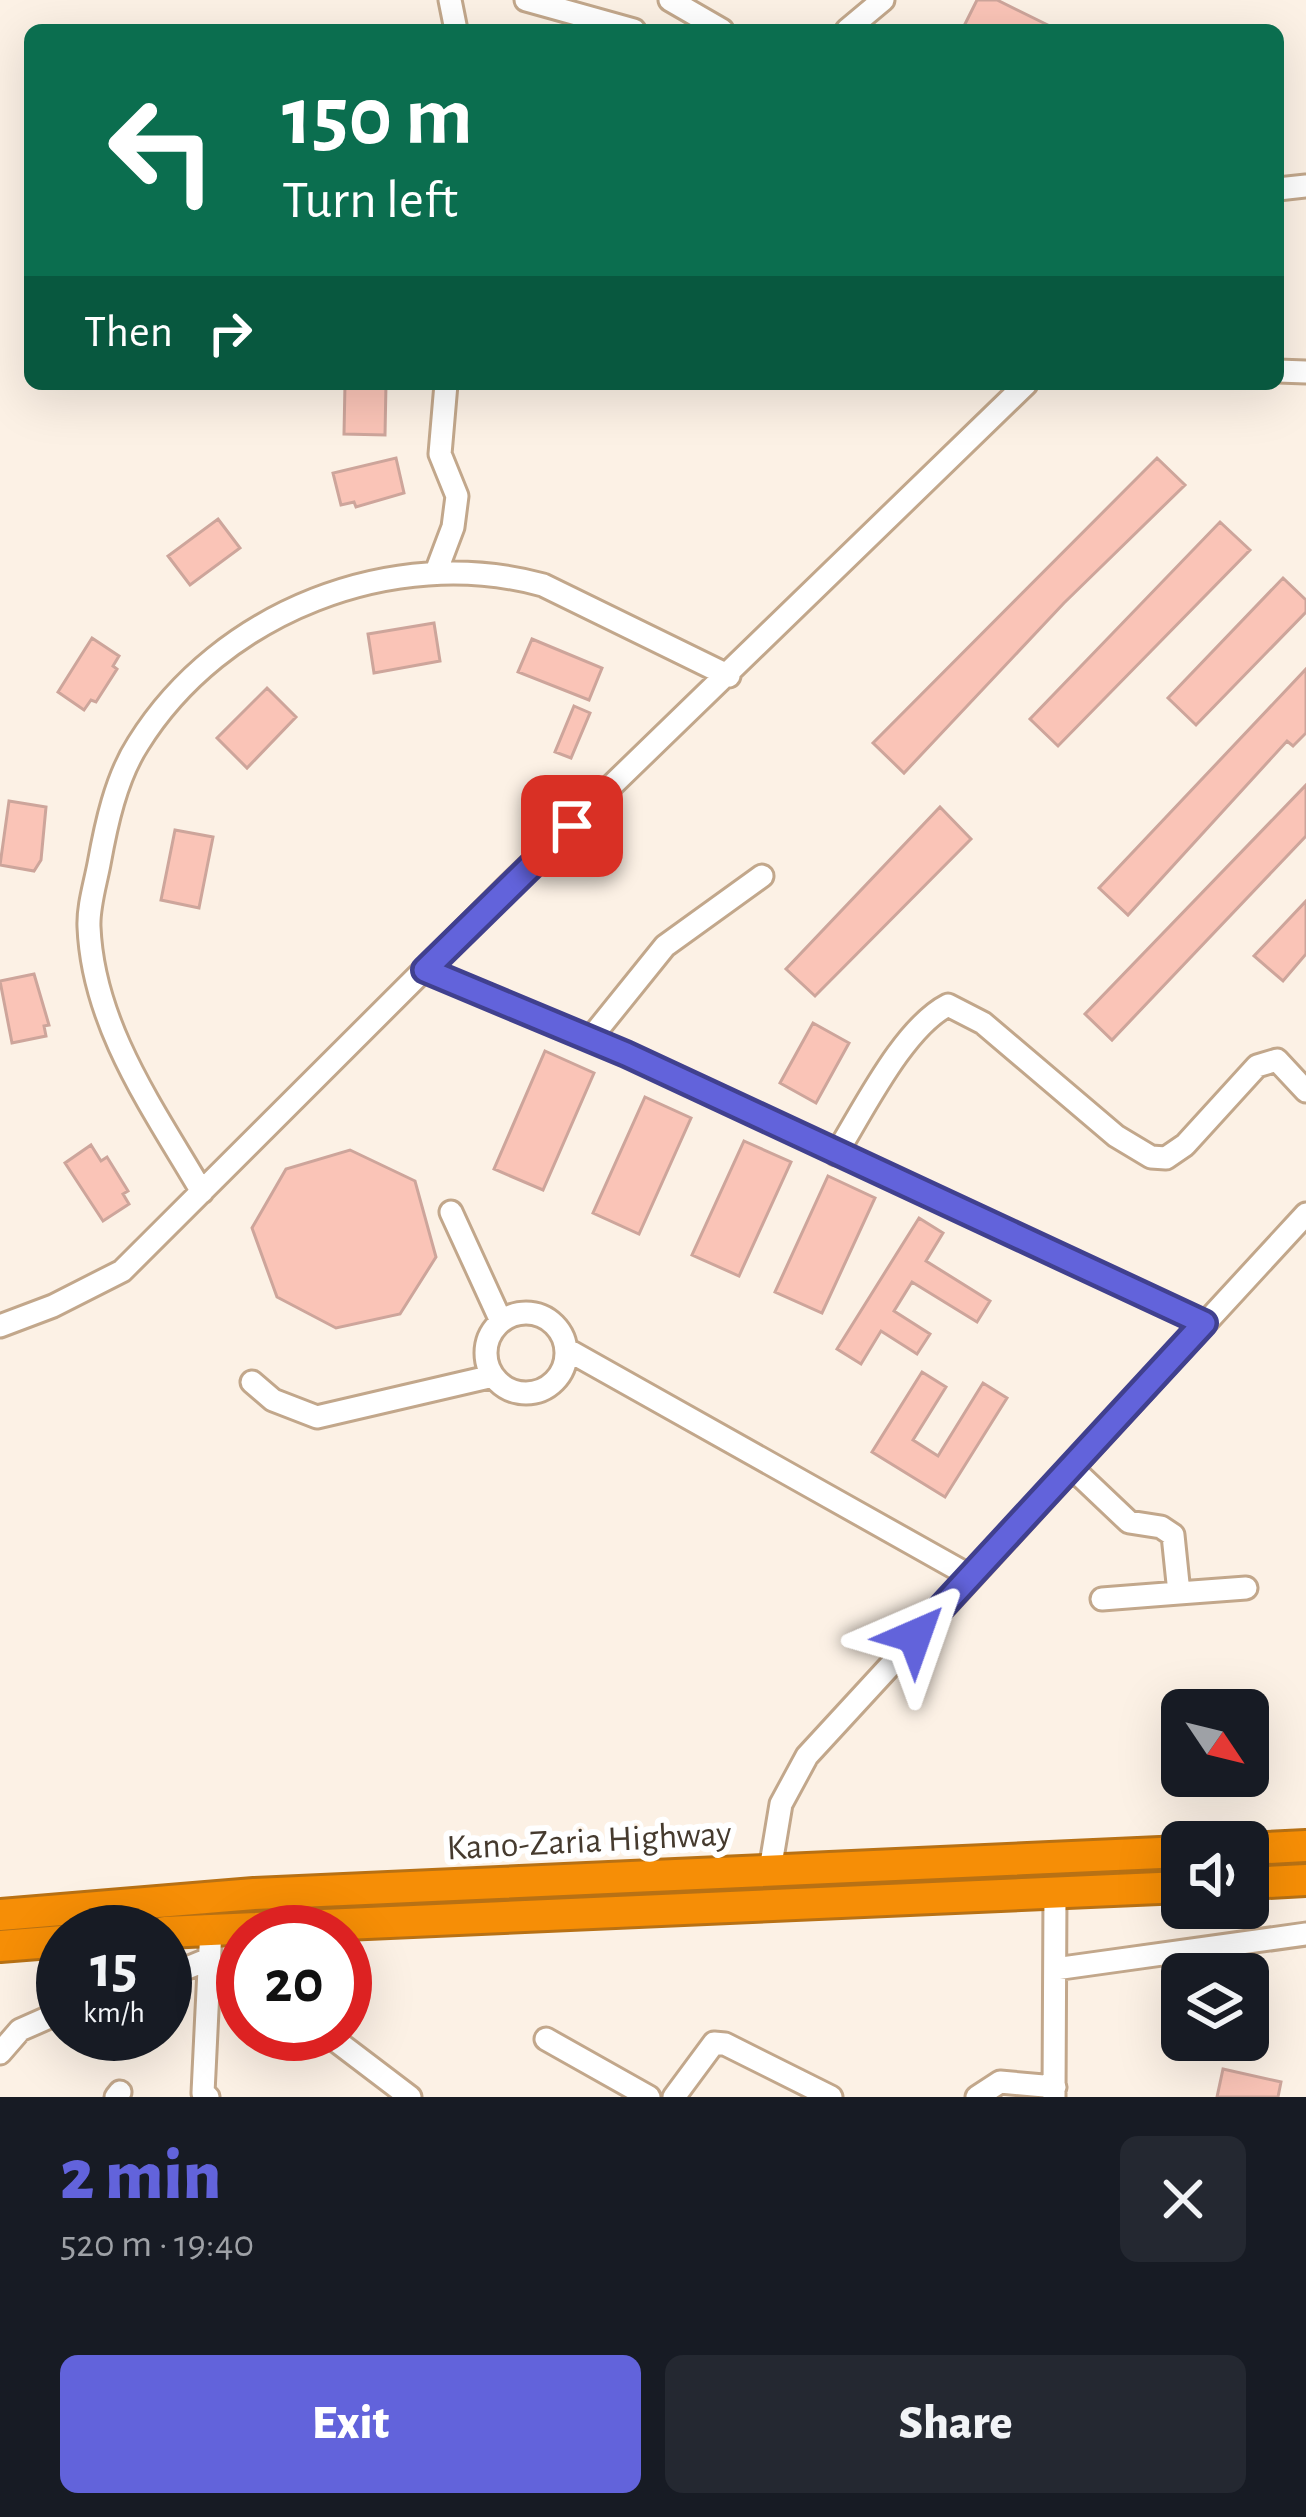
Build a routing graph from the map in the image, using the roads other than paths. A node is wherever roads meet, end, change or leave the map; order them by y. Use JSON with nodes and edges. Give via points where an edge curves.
{"nodes":[{"id":1,"x":526,"y":0,"type":"edge"},
{"id":2,"x":670,"y":0,"type":"edge"},
{"id":3,"x":883,"y":0,"type":"edge"},
{"id":4,"x":612,"y":24,"type":"edge"},
{"id":5,"x":712,"y":24,"type":"edge"},
{"id":6,"x":854,"y":24,"type":"edge"},
{"id":7,"x":445,"y":390,"type":"edge"},
{"id":8,"x":1020,"y":390,"type":"edge"},
{"id":9,"x":436,"y":572,"type":"junction"},
{"id":10,"x":729,"y":676,"type":"junction"},
{"id":11,"x":762,"y":876,"type":"dead end"},
{"id":12,"x":425,"y":970,"type":"junction"},
{"id":13,"x":590,"y":1040,"type":"junction"},
{"id":14,"x":1306,"y":1090,"type":"edge"},
{"id":15,"x":836,"y":1154,"type":"junction"},
{"id":16,"x":202,"y":1192,"type":"junction"},
{"id":17,"x":451,"y":1212,"type":"dead end"},
{"id":18,"x":1306,"y":1214,"type":"edge"},
{"id":19,"x":501,"y":1321,"type":"junction"},
{"id":20,"x":1204,"y":1323,"type":"junction"},
{"id":21,"x":0,"y":1326,"type":"edge"},
{"id":22,"x":566,"y":1349,"type":"junction"},
{"id":23,"x":493,"y":1376,"type":"junction"},
{"id":24,"x":252,"y":1382,"type":"dead end"},
{"id":25,"x":1071,"y":1467,"type":"junction"},
{"id":26,"x":970,"y":1576,"type":"junction"},
{"id":27,"x":1246,"y":1588,"type":"dead end"},
{"id":28,"x":1179,"y":1593,"type":"junction"},
{"id":29,"x":1102,"y":1600,"type":"dead end"},
{"id":30,"x":1306,"y":1846,"type":"edge"},
{"id":31,"x":1269,"y":1848,"type":"edge"},
{"id":32,"x":1161,"y":1853,"type":"edge"},
{"id":33,"x":770,"y":1870,"type":"junction"},
{"id":34,"x":1306,"y":1880,"type":"edge"},
{"id":35,"x":1269,"y":1882,"type":"edge"},
{"id":36,"x":1161,"y":1888,"type":"edge"},
{"id":37,"x":1055,"y":1893,"type":"junction"},
{"id":38,"x":0,"y":1915,"type":"edge"},
{"id":39,"x":1306,"y":1934,"type":"edge"},
{"id":40,"x":192,"y":1939,"type":"edge"},
{"id":41,"x":36,"y":1943,"type":"edge"},
{"id":42,"x":210,"y":1944,"type":"junction"},
{"id":43,"x":0,"y":1946,"type":"edge"},
{"id":44,"x":192,"y":1957,"type":"edge"},
{"id":45,"x":1055,"y":1969,"type":"junction"},
{"id":46,"x":36,"y":2023,"type":"edge"},
{"id":47,"x":546,"y":2039,"type":"dead end"},
{"id":48,"x":0,"y":2053,"type":"edge"},
{"id":49,"x":363,"y":2061,"type":"edge"},
{"id":50,"x":1054,"y":2092,"type":"edge"},
{"id":51,"x":208,"y":2097,"type":"edge"},
{"id":52,"x":410,"y":2097,"type":"edge"},
{"id":53,"x":649,"y":2097,"type":"edge"},
{"id":54,"x":674,"y":2097,"type":"edge"},
{"id":55,"x":831,"y":2097,"type":"edge"},
{"id":56,"x":977,"y":2097,"type":"edge"}],
"edges":[{"from":1,"to":4,"type":"street"},
{"from":2,"to":5,"type":"street"},
{"from":3,"to":6,"type":"street"},
{"from":7,"to":9,"type":"street","via":[[440,454],[457,496]]},
{"from":8,"to":10,"type":"street"},
{"from":9,"to":10,"type":"street","via":[[543,585]]},
{"from":9,"to":16,"type":"street","via":[[333,594],[262,623],[176,693],[136,745],[117,791],[89,922],[95,979],[124,1058]]},
{"from":10,"to":12,"type":"street"},
{"from":11,"to":13,"type":"street","via":[[665,946]]},
{"from":12,"to":13,"type":"street"},
{"from":12,"to":16,"type":"street"},
{"from":13,"to":15,"type":"street"},
{"from":14,"to":15,"type":"street","via":[[1277,1060],[1257,1066],[1185,1145],[1151,1157],[948,1005],[905,1047]]},
{"from":15,"to":20,"type":"street"},
{"from":16,"to":21,"type":"street","via":[[112,1278]]},
{"from":17,"to":19,"type":"street"},
{"from":18,"to":20,"type":"street"},
{"from":19,"to":22,"type":"street","via":[[522,1312],[543,1316],[560,1329]]},
{"from":19,"to":23,"type":"street","via":[[485,1357]]},
{"from":20,"to":25,"type":"street"},
{"from":22,"to":23,"type":"street","via":[[563,1370],[549,1386],[509,1390]]},
{"from":22,"to":26,"type":"street"},
{"from":23,"to":24,"type":"street","via":[[316,1417]]},
{"from":25,"to":26,"type":"street"},
{"from":25,"to":28,"type":"street","via":[[1129,1522],[1173,1534]]},
{"from":26,"to":33,"type":"street","via":[[800,1766],[781,1804]]},
{"from":27,"to":28,"type":"street"},
{"from":28,"to":29,"type":"street"},
{"from":30,"to":31,"type":"highway"},
{"from":32,"to":33,"type":"highway","name":"Kano-Zaria Highway"},
{"from":33,"to":38,"type":"highway","name":"Kano-Zaria Highway","via":[[254,1894]]},
{"from":34,"to":35,"type":"highway"},
{"from":36,"to":37,"type":"highway","name":"Kano-Zaria Highway"},
{"from":37,"to":42,"type":"highway","name":"Kano-Zaria Highway"},
{"from":37,"to":45,"type":"street"},
{"from":39,"to":45,"type":"street"},
{"from":40,"to":42,"type":"highway","name":"Kano-Zaria Highway"},
{"from":41,"to":43,"type":"highway"},
{"from":42,"to":44,"type":"street"},
{"from":42,"to":51,"type":"street"},
{"from":45,"to":50,"type":"street"},
{"from":46,"to":48,"type":"street"},
{"from":47,"to":53,"type":"street"},
{"from":49,"to":52,"type":"street"},
{"from":50,"to":56,"type":"street","via":[[1000,2081]]},
{"from":54,"to":55,"type":"street","via":[[714,2043]]}]}
